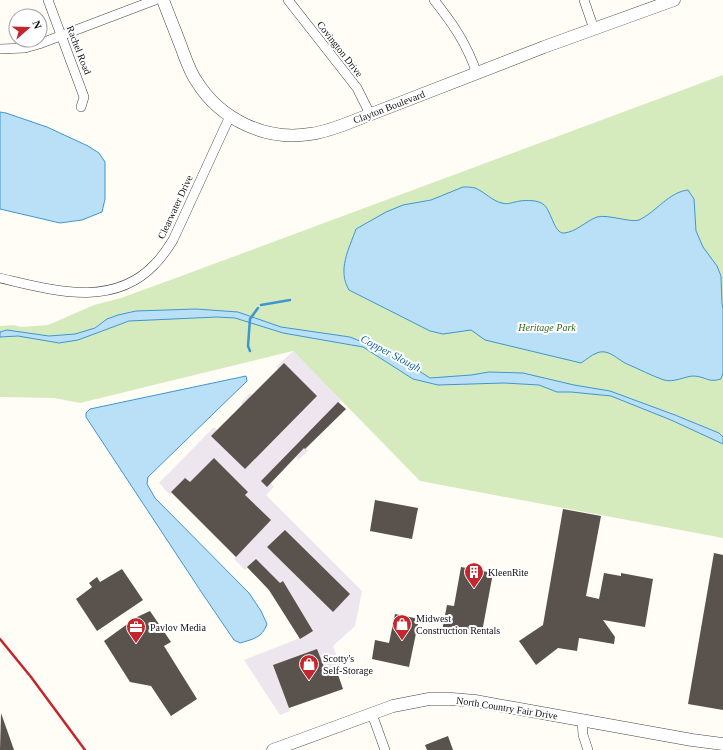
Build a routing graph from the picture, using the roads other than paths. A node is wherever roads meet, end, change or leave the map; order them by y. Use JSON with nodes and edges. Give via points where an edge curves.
{"nodes":[{"id":1,"x":48,"y":0,"type":"edge"},
{"id":2,"x":155,"y":0,"type":"edge"},
{"id":3,"x":163,"y":0,"type":"edge"},
{"id":4,"x":288,"y":0,"type":"edge"},
{"id":5,"x":434,"y":0,"type":"edge"},
{"id":6,"x":584,"y":0,"type":"edge"},
{"id":7,"x":674,"y":0,"type":"edge"},
{"id":8,"x":594,"y":28,"type":"junction"},
{"id":9,"x":62,"y":36,"type":"junction"},
{"id":10,"x":0,"y":49,"type":"edge"},
{"id":11,"x":478,"y":74,"type":"junction"},
{"id":12,"x":82,"y":107,"type":"dead end"},
{"id":13,"x":370,"y":114,"type":"junction"},
{"id":14,"x":230,"y":116,"type":"junction"},
{"id":15,"x":0,"y":278,"type":"edge"},
{"id":16,"x":372,"y":714,"type":"junction"},
{"id":17,"x":582,"y":720,"type":"junction"},
{"id":18,"x":723,"y":744,"type":"edge"},
{"id":19,"x":272,"y":750,"type":"edge"},
{"id":20,"x":385,"y":750,"type":"edge"},
{"id":21,"x":588,"y":750,"type":"edge"}],
"edges":[{"from":1,"to":9,"type":"street","name":"Rachel Road"},
{"from":2,"to":9,"type":"street"},
{"from":3,"to":14,"type":"street","name":"Clayton Boulevard","via":[[196,82],[217,106]]},
{"from":4,"to":13,"type":"street","name":"Covington Drive","via":[[357,88]]},
{"from":5,"to":11,"type":"street","via":[[462,39]]},
{"from":6,"to":8,"type":"street"},
{"from":7,"to":8,"type":"street","name":"Clayton Boulevard"},
{"from":8,"to":11,"type":"street","name":"Clayton Boulevard"},
{"from":9,"to":10,"type":"street","via":[[25,48]]},
{"from":9,"to":12,"type":"street","name":"Rachel Road","via":[[84,97]]},
{"from":11,"to":13,"type":"street","name":"Clayton Boulevard"},
{"from":13,"to":14,"type":"street","name":"Clayton Boulevard","via":[[321,132],[295,136],[264,132]]},
{"from":14,"to":15,"type":"street","name":"Clearwater Drive","via":[[173,240],[163,256],[146,273],[114,289],[85,294],[52,290]]},
{"from":16,"to":17,"type":"street","name":"North Country Fair Drive","via":[[414,701],[452,699]]},
{"from":16,"to":19,"type":"street","name":"North Country Fair Drive"},
{"from":16,"to":20,"type":"street"},
{"from":17,"to":18,"type":"street","name":"North Country Fair Drive"},
{"from":17,"to":21,"type":"street"}]}
